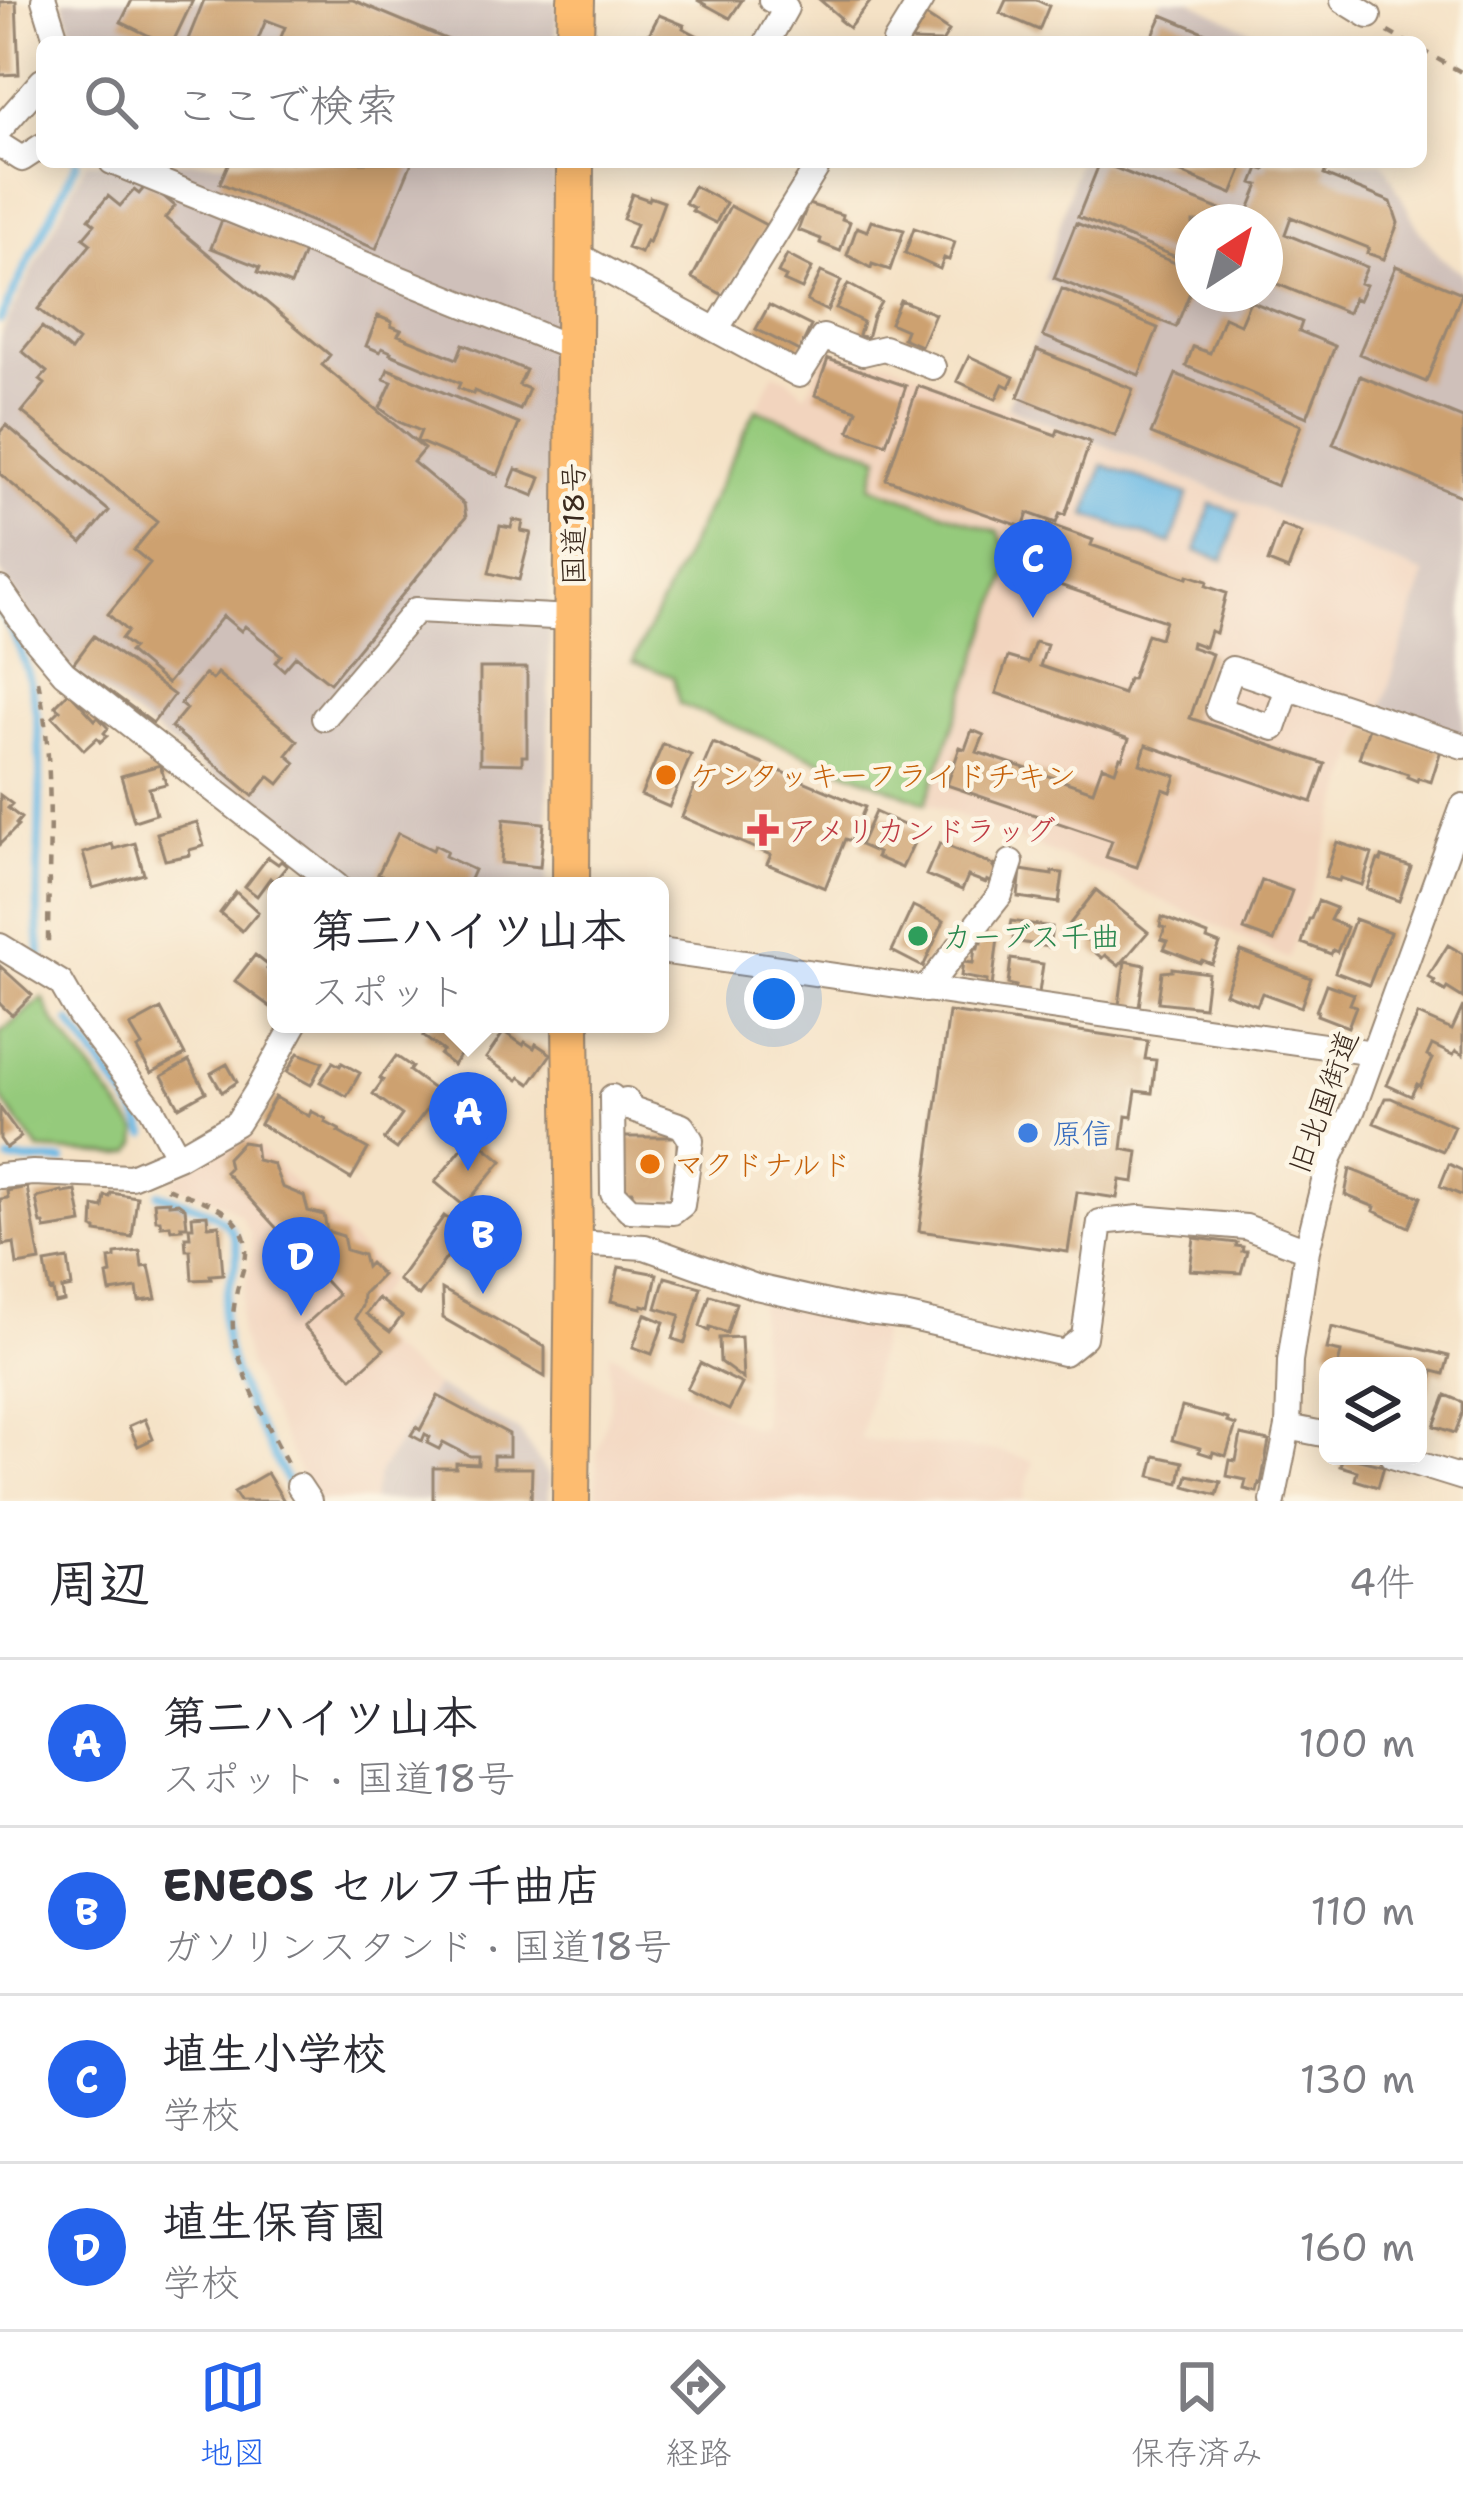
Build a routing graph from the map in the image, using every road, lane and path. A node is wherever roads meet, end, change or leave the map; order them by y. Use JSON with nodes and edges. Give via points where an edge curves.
{"nodes":[{"id":1,"x":44,"y":0,"type":"edge"},
{"id":2,"x":576,"y":0,"type":"edge"},
{"id":3,"x":771,"y":0,"type":"edge"},
{"id":4,"x":921,"y":0,"type":"edge"},
{"id":5,"x":1342,"y":0,"type":"edge"},
{"id":6,"x":1370,"y":16,"type":"dead end"},
{"id":7,"x":55,"y":36,"type":"edge"},
{"id":8,"x":575,"y":36,"type":"edge"},
{"id":9,"x":770,"y":36,"type":"edge"},
{"id":10,"x":899,"y":36,"type":"edge"},
{"id":11,"x":1427,"y":53,"type":"edge"},
{"id":12,"x":1463,"y":73,"type":"edge"},
{"id":13,"x":36,"y":88,"type":"edge"},
{"id":14,"x":0,"y":129,"type":"edge"},
{"id":15,"x":0,"y":146,"type":"edge"},
{"id":16,"x":36,"y":150,"type":"edge"},
{"id":17,"x":127,"y":168,"type":"edge"},
{"id":18,"x":574,"y":168,"type":"edge"},
{"id":19,"x":816,"y":168,"type":"edge"},
{"id":20,"x":574,"y":253,"type":"junction"},
{"id":21,"x":716,"y":330,"type":"junction"},
{"id":22,"x":574,"y":350,"type":"junction"},
{"id":23,"x":933,"y":367,"type":"dead end"},
{"id":24,"x":0,"y":589,"type":"edge"},
{"id":25,"x":572,"y":618,"type":"junction"},
{"id":26,"x":31,"y":634,"type":"junction"},
{"id":27,"x":1288,"y":688,"type":"dead end"},
{"id":28,"x":324,"y":718,"type":"dead end"},
{"id":29,"x":1463,"y":746,"type":"edge"},
{"id":30,"x":1463,"y":806,"type":"edge"},
{"id":31,"x":1011,"y":862,"type":"dead end"},
{"id":32,"x":326,"y":877,"type":"edge"},
{"id":33,"x":571,"y":877,"type":"edge"},
{"id":34,"x":0,"y":946,"type":"edge"},
{"id":35,"x":669,"y":952,"type":"edge"},
{"id":36,"x":49,"y":976,"type":"junction"},
{"id":37,"x":925,"y":990,"type":"junction"},
{"id":38,"x":290,"y":1033,"type":"edge"},
{"id":39,"x":571,"y":1033,"type":"edge"},
{"id":40,"x":1373,"y":1053,"type":"junction"},
{"id":41,"x":619,"y":1099,"type":"joint"},
{"id":42,"x":178,"y":1157,"type":"junction"},
{"id":43,"x":148,"y":1170,"type":"junction"},
{"id":44,"x":0,"y":1176,"type":"edge"},
{"id":45,"x":574,"y":1243,"type":"junction"},
{"id":46,"x":1307,"y":1250,"type":"junction"},
{"id":47,"x":1288,"y":1427,"type":"junction"},
{"id":48,"x":1319,"y":1434,"type":"edge"},
{"id":49,"x":1427,"y":1464,"type":"edge"},
{"id":50,"x":1461,"y":1473,"type":"edge"},
{"id":51,"x":304,"y":1494,"type":"edge"},
{"id":52,"x":571,"y":1501,"type":"edge"},
{"id":53,"x":1273,"y":1501,"type":"edge"}],
"edges":[{"from":1,"to":7,"type":"street"},
{"from":2,"to":8,"type":"highway"},
{"from":3,"to":9,"type":"street","via":[[786,8]]},
{"from":4,"to":10,"type":"street"},
{"from":5,"to":6,"type":"street"},
{"from":11,"to":12,"type":"path"},
{"from":13,"to":14,"type":"street"},
{"from":15,"to":16,"type":"street","via":[[22,159]]},
{"from":17,"to":22,"type":"street"},
{"from":18,"to":20,"type":"highway","name":"国道18号"},
{"from":19,"to":21,"type":"street"},
{"from":20,"to":21,"type":"street"},
{"from":20,"to":22,"type":"highway","name":"国道18号"},
{"from":21,"to":23,"type":"street","via":[[799,375],[823,337]]},
{"from":22,"to":25,"type":"highway","name":"国道18号"},
{"from":24,"to":26,"type":"street"},
{"from":25,"to":28,"type":"street","via":[[416,610]]},
{"from":25,"to":33,"type":"highway","name":"国道18号"},
{"from":26,"to":32,"type":"street","via":[[64,673]]},
{"from":26,"to":36,"type":"path","via":[[46,716]]},
{"from":27,"to":29,"type":"street"},
{"from":30,"to":40,"type":"street","name":"旧北国街道"},
{"from":31,"to":37,"type":"street","via":[[1000,895]]},
{"from":34,"to":36,"type":"street"},
{"from":35,"to":37,"type":"street"},
{"from":36,"to":42,"type":"street","via":[[152,1109]]},
{"from":37,"to":40,"type":"street"},
{"from":38,"to":42,"type":"street","via":[[237,1123]]},
{"from":39,"to":45,"type":"highway"},
{"from":40,"to":46,"type":"street","name":"旧北国街道","via":[[1330,1158]]},
{"from":41,"to":41,"type":"street","via":[[682,1126],[691,1140],[682,1204],[673,1212],[630,1210],[613,1193]]},
{"from":42,"to":43,"type":"street"},
{"from":43,"to":44,"type":"street","via":[[131,1177]]},
{"from":43,"to":51,"type":"path","via":[[160,1186],[221,1209],[243,1234],[232,1331]]},
{"from":45,"to":46,"type":"street","via":[[645,1247],[756,1287],[1064,1353],[1084,1337],[1100,1222],[1246,1227]]},
{"from":45,"to":52,"type":"highway"},
{"from":46,"to":47,"type":"street","name":"旧北国街道"},
{"from":47,"to":48,"type":"street"},
{"from":47,"to":53,"type":"street","name":"旧北国街道"},
{"from":49,"to":50,"type":"street"}]}
